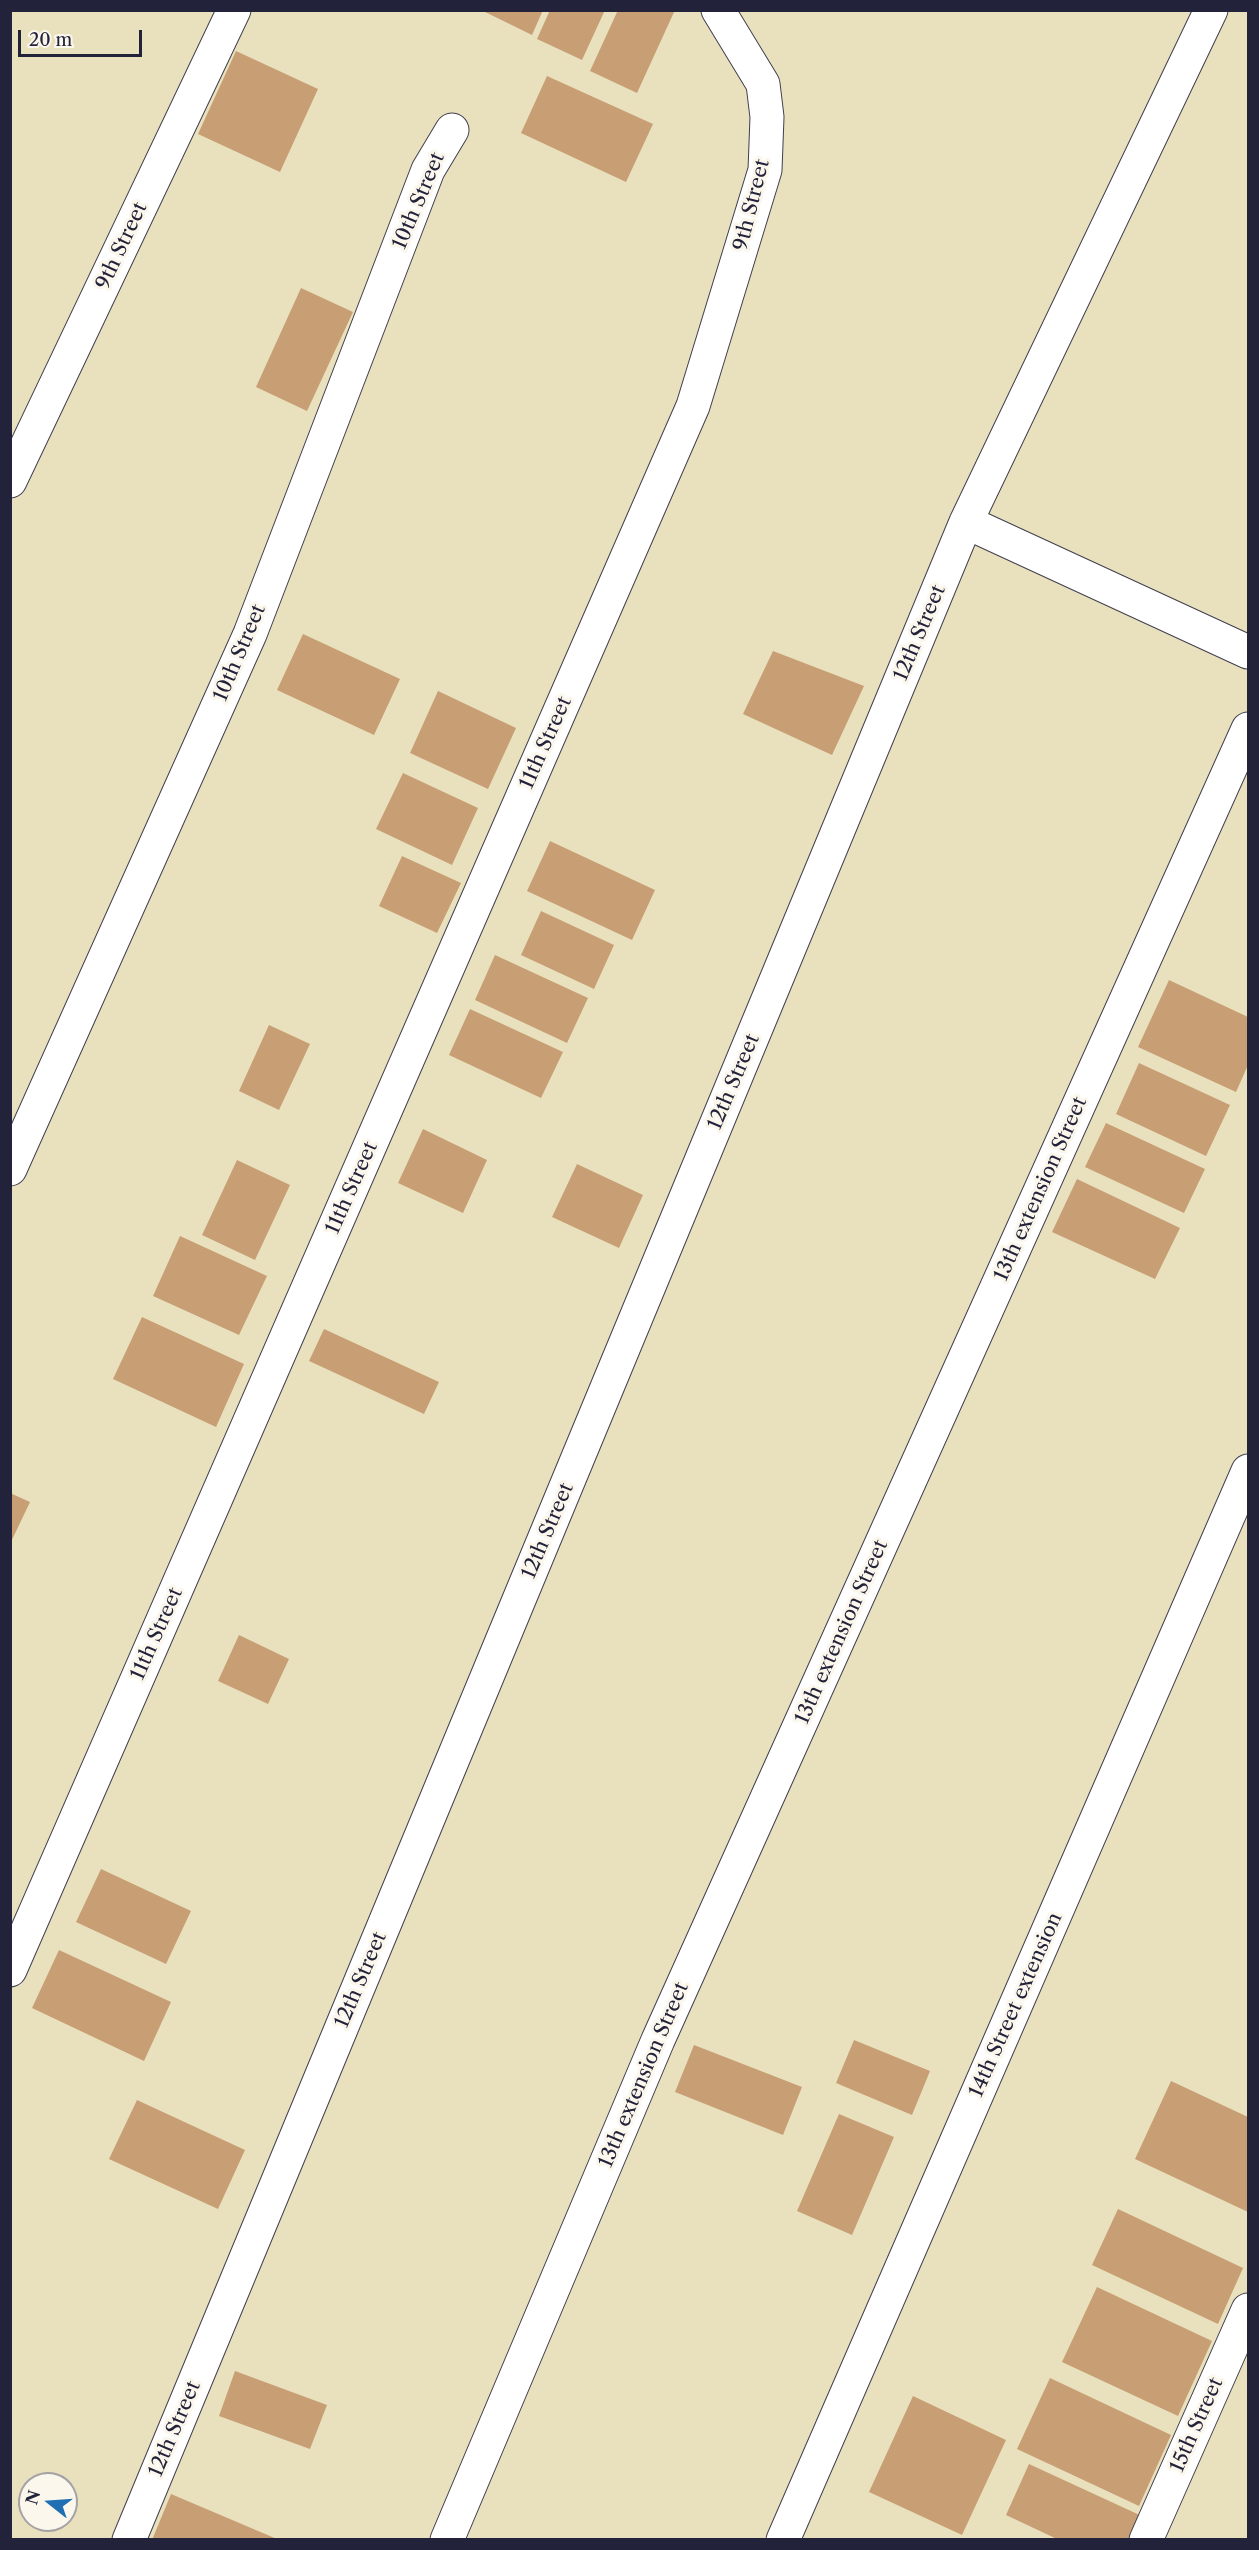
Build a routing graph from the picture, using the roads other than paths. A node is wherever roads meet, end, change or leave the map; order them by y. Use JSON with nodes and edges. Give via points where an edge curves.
{"nodes":[{"id":1,"x":234,"y":10,"type":"edge"},
{"id":2,"x":1211,"y":10,"type":"edge"},
{"id":3,"x":719,"y":11,"type":"edge"},
{"id":4,"x":452,"y":130,"type":"dead end"},
{"id":5,"x":693,"y":406,"type":"joint"},
{"id":6,"x":10,"y":481,"type":"edge"},
{"id":7,"x":966,"y":522,"type":"junction"},
{"id":8,"x":1248,"y":652,"type":"edge"},
{"id":9,"x":1248,"y":729,"type":"edge"},
{"id":10,"x":10,"y":1169,"type":"edge"},
{"id":11,"x":1248,"y":1471,"type":"edge"},
{"id":12,"x":10,"y":1970,"type":"edge"},
{"id":13,"x":1248,"y":2310,"type":"edge"},
{"id":14,"x":129,"y":2540,"type":"edge"},
{"id":15,"x":447,"y":2540,"type":"edge"},
{"id":16,"x":783,"y":2540,"type":"edge"},
{"id":17,"x":1146,"y":2540,"type":"edge"}],
"edges":[{"from":1,"to":6,"type":"street","name":"9th Street"},
{"from":2,"to":7,"type":"street","name":"12th Street"},
{"from":3,"to":5,"type":"street","name":"9th Street","via":[[763,84],[767,117],[765,170]]},
{"from":4,"to":10,"type":"street","name":"10th Street","via":[[428,170],[250,634]]},
{"from":5,"to":12,"type":"street","name":"11th Street"},
{"from":7,"to":8,"type":"street"},
{"from":7,"to":14,"type":"street","name":"12th Street"},
{"from":9,"to":15,"type":"street","name":"13th extension Street","via":[[658,2040]]},
{"from":11,"to":16,"type":"street","name":"14th Street extension"},
{"from":13,"to":17,"type":"street","name":"15th Street"}]}
